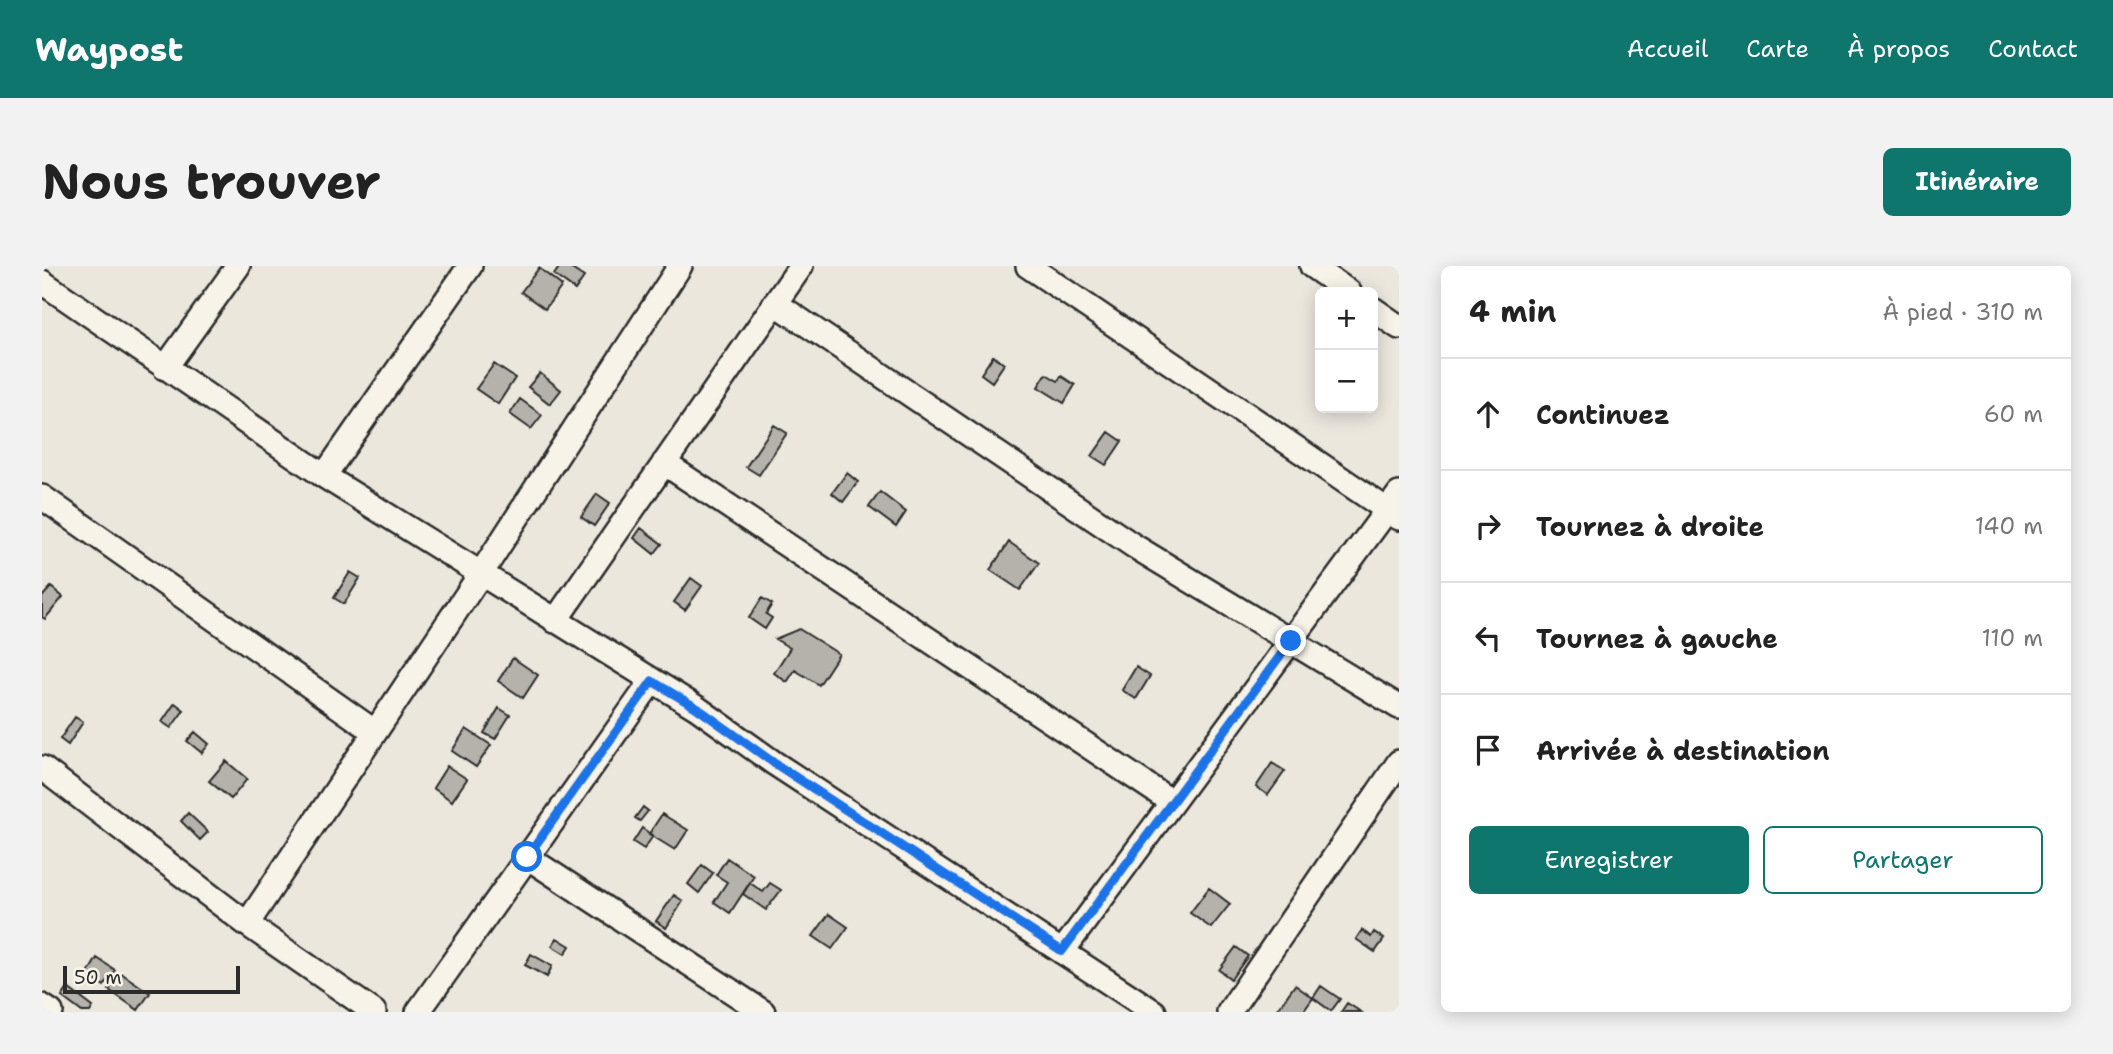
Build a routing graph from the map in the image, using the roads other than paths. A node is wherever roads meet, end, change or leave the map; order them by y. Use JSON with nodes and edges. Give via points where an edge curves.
{"nodes":[{"id":1,"x":238,"y":266,"type":"edge"},
{"id":2,"x":470,"y":266,"type":"edge"},
{"id":3,"x":680,"y":266,"type":"edge"},
{"id":4,"x":801,"y":266,"type":"edge"},
{"id":5,"x":1028,"y":266,"type":"edge"},
{"id":6,"x":1312,"y":266,"type":"edge"},
{"id":7,"x":42,"y":282,"type":"edge"},
{"id":8,"x":1342,"y":287,"type":"edge"},
{"id":9,"x":775,"y":303,"type":"junction"},
{"id":10,"x":1378,"y":312,"type":"edge"},
{"id":11,"x":1399,"y":327,"type":"edge"},
{"id":12,"x":165,"y":368,"type":"junction"},
{"id":13,"x":664,"y":463,"type":"junction"},
{"id":14,"x":324,"y":476,"type":"junction"},
{"id":15,"x":42,"y":497,"type":"edge"},
{"id":16,"x":1395,"y":508,"type":"edge"},
{"id":17,"x":480,"y":575,"type":"junction"},
{"id":18,"x":555,"y":621,"type":"junction"},
{"id":19,"x":1291,"y":641,"type":"junction"},
{"id":20,"x":652,"y":681,"type":"junction"},
{"id":21,"x":1399,"y":707,"type":"edge"},
{"id":22,"x":375,"y":732,"type":"junction"},
{"id":23,"x":1399,"y":762,"type":"edge"},
{"id":24,"x":42,"y":768,"type":"edge"},
{"id":25,"x":1172,"y":802,"type":"junction"},
{"id":26,"x":527,"y":857,"type":"junction"},
{"id":27,"x":247,"y":923,"type":"junction"},
{"id":28,"x":1062,"y":951,"type":"junction"},
{"id":29,"x":42,"y":1006,"type":"edge"},
{"id":30,"x":1150,"y":1011,"type":"edge"},
{"id":31,"x":51,"y":1012,"type":"edge"},
{"id":32,"x":374,"y":1012,"type":"edge"},
{"id":33,"x":418,"y":1012,"type":"edge"},
{"id":34,"x":764,"y":1012,"type":"edge"},
{"id":35,"x":1229,"y":1012,"type":"edge"}],
"edges":[{"from":1,"to":12,"type":"street"},
{"from":2,"to":14,"type":"street"},
{"from":3,"to":17,"type":"street"},
{"from":4,"to":9,"type":"street"},
{"from":5,"to":16,"type":"street"},
{"from":6,"to":8,"type":"street"},
{"from":7,"to":12,"type":"street"},
{"from":9,"to":13,"type":"street"},
{"from":9,"to":19,"type":"street","via":[[1134,547]]},
{"from":10,"to":11,"type":"street"},
{"from":12,"to":14,"type":"street"},
{"from":13,"to":18,"type":"street"},
{"from":13,"to":25,"type":"street"},
{"from":14,"to":17,"type":"street"},
{"from":15,"to":22,"type":"street"},
{"from":16,"to":19,"type":"street"},
{"from":17,"to":18,"type":"street"},
{"from":17,"to":22,"type":"street"},
{"from":18,"to":20,"type":"street"},
{"from":19,"to":21,"type":"street"},
{"from":19,"to":25,"type":"street"},
{"from":20,"to":26,"type":"street"},
{"from":20,"to":28,"type":"street"},
{"from":22,"to":27,"type":"street"},
{"from":23,"to":35,"type":"street"},
{"from":24,"to":27,"type":"street"},
{"from":25,"to":28,"type":"street"},
{"from":26,"to":33,"type":"street"},
{"from":26,"to":34,"type":"street"},
{"from":27,"to":32,"type":"street"},
{"from":28,"to":30,"type":"street"},
{"from":29,"to":31,"type":"street"}]}
